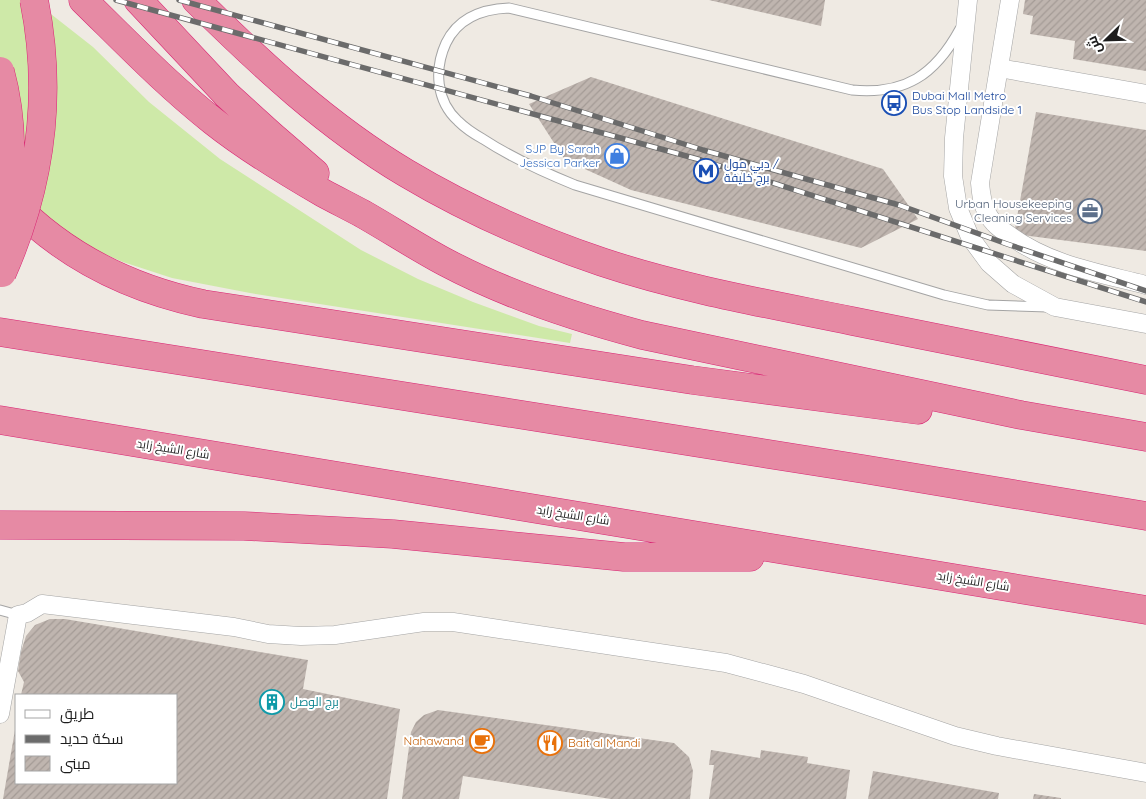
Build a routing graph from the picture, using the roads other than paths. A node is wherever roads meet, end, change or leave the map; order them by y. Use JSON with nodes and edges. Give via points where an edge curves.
{"nodes":[{"id":1,"x":34,"y":0,"type":"edge"},
{"id":2,"x":83,"y":0,"type":"edge"},
{"id":3,"x":138,"y":0,"type":"edge"},
{"id":4,"x":196,"y":0,"type":"edge"},
{"id":5,"x":1010,"y":0,"type":"edge"},
{"id":6,"x":967,"y":7,"type":"edge"},
{"id":7,"x":999,"y":68,"type":"junction"},
{"id":8,"x":0,"y":71,"type":"edge"},
{"id":9,"x":1146,"y":94,"type":"edge"},
{"id":10,"x":0,"y":190,"type":"edge"},
{"id":11,"x":364,"y":214,"type":"junction"},
{"id":12,"x":1,"y":275,"type":"edge"},
{"id":13,"x":1146,"y":285,"type":"edge"},
{"id":14,"x":1055,"y":307,"type":"junction"},
{"id":15,"x":1146,"y":324,"type":"edge"},
{"id":16,"x":0,"y":332,"type":"edge"},
{"id":17,"x":1146,"y":380,"type":"edge"},
{"id":18,"x":1021,"y":415,"type":"junction"},
{"id":19,"x":0,"y":420,"type":"edge"},
{"id":20,"x":1146,"y":437,"type":"edge"},
{"id":21,"x":1146,"y":516,"type":"edge"},
{"id":22,"x":0,"y":525,"type":"edge"},
{"id":23,"x":824,"y":556,"type":"junction"},
{"id":24,"x":0,"y":610,"type":"edge"},
{"id":25,"x":1146,"y":610,"type":"edge"},
{"id":26,"x":18,"y":615,"type":"junction"},
{"id":27,"x":0,"y":714,"type":"edge"},
{"id":28,"x":1146,"y":773,"type":"edge"}],
"edges":[{"from":1,"to":12,"type":"highway","bridge":true,"via":[[43,85],[40,145],[25,214]]},
{"from":2,"to":11,"type":"highway","via":[[212,120],[286,171]]},
{"from":3,"to":11,"type":"highway","via":[[242,108]]},
{"from":4,"to":17,"type":"highway","via":[[273,75],[360,143],[453,200],[502,224],[613,265],[741,298]]},
{"from":5,"to":7,"type":"street"},
{"from":6,"to":14,"type":"street","via":[[954,138],[958,208],[970,237],[989,263],[1013,284]]},
{"from":6,"to":14,"type":"lane","via":[[953,42],[929,70],[911,82],[882,91],[852,90],[509,8],[492,9],[460,24],[449,38],[441,54],[440,90],[457,121],[471,132],[521,162],[575,185],[958,299],[1003,306]]},
{"from":7,"to":9,"type":"street"},
{"from":7,"to":13,"type":"street","via":[[980,183],[987,213],[1007,234],[1049,258]]},
{"from":8,"to":12,"type":"highway","bridge":true,"via":[[7,99],[11,152]]},
{"from":10,"to":18,"type":"highway","via":[[39,228],[81,258],[128,281],[203,304],[692,380],[968,417]]},
{"from":11,"to":18,"type":"highway","via":[[469,274],[542,305],[592,321],[642,335]]},
{"from":14,"to":15,"type":"street"},
{"from":16,"to":21,"type":"highway"},
{"from":18,"to":20,"type":"highway"},
{"from":19,"to":23,"type":"highway","name":"شارع الشيخ زايد"},
{"from":22,"to":23,"type":"highway","via":[[178,525],[318,530],[393,534],[624,557]]},
{"from":23,"to":25,"type":"highway","name":"شارع الشيخ زايد"},
{"from":24,"to":26,"type":"lane"},
{"from":26,"to":27,"type":"street"},
{"from":26,"to":28,"type":"street","via":[[44,604],[301,636],[335,636],[424,622],[453,622],[726,663],[804,684],[955,736]]}]}
